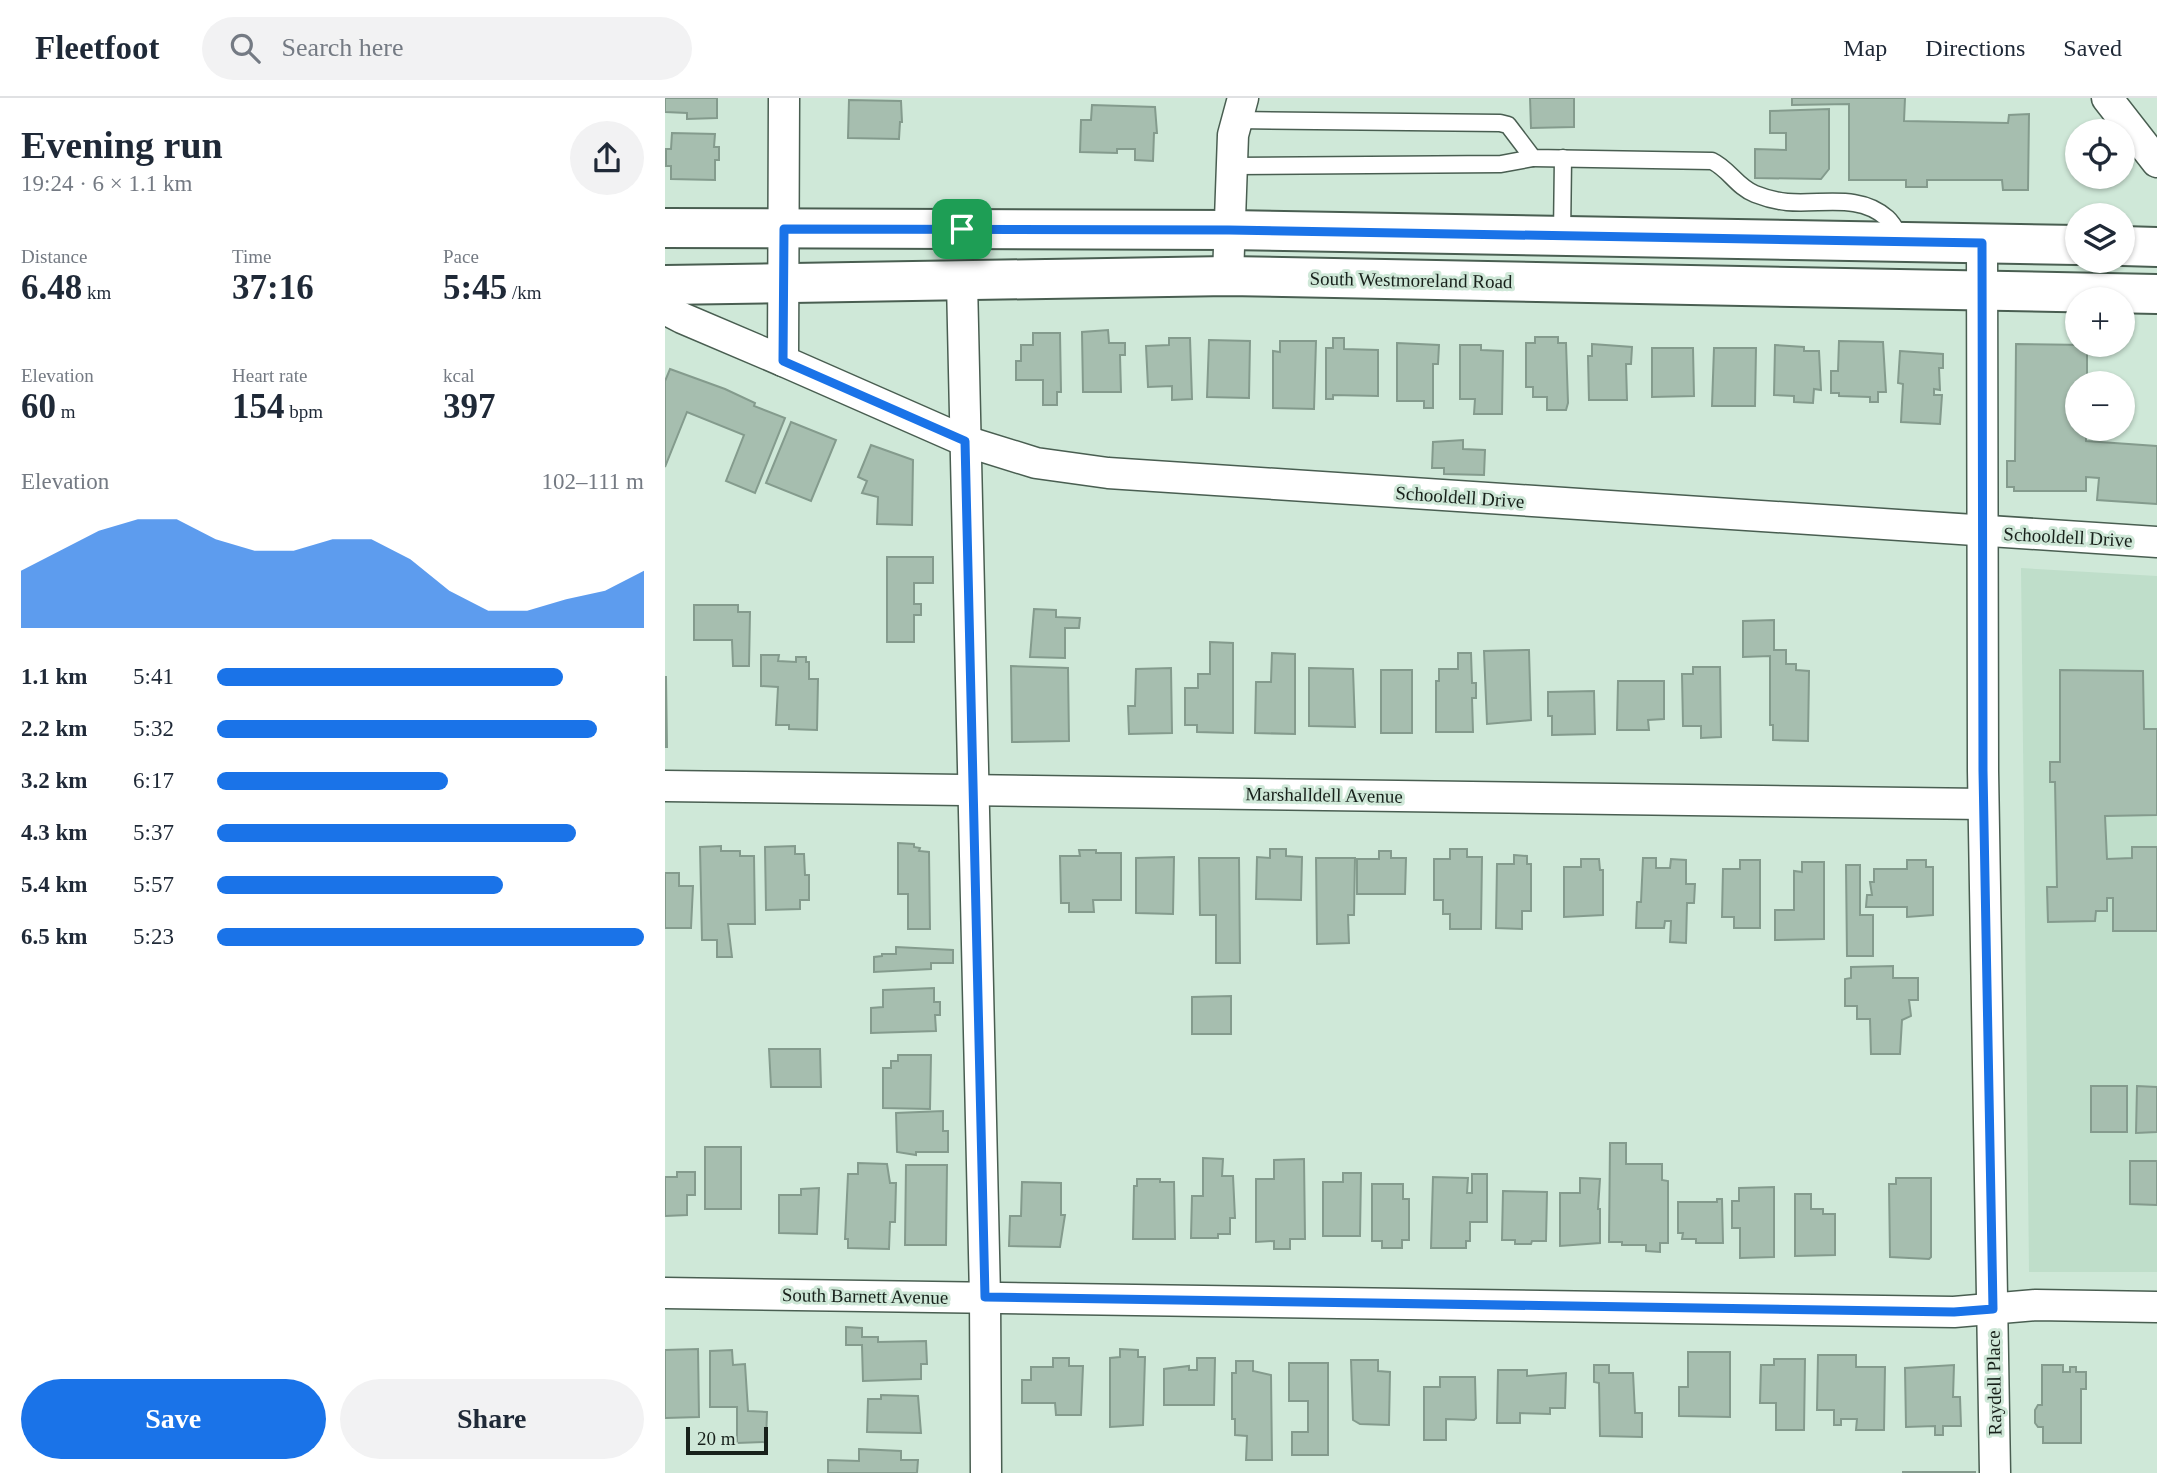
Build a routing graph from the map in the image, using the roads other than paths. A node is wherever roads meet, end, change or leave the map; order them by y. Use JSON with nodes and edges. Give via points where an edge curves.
{"nodes":[{"id":1,"x":784,"y":98,"type":"edge"},
{"id":2,"x":2107,"y":98,"type":"edge"},
{"id":3,"x":1240,"y":109,"type":"edge"},
{"id":4,"x":1533,"y":158,"type":"junction"},
{"id":5,"x":1563,"y":158,"type":"junction"},
{"id":6,"x":2157,"y":162,"type":"edge"},
{"id":7,"x":1233,"y":166,"type":"junction"},
{"id":8,"x":665,"y":228,"type":"edge"},
{"id":9,"x":784,"y":229,"type":"junction"},
{"id":10,"x":1229,"y":230,"type":"junction"},
{"id":11,"x":1562,"y":236,"type":"junction"},
{"id":12,"x":1903,"y":242,"type":"junction"},
{"id":13,"x":1982,"y":243,"type":"junction"},
{"id":14,"x":2065,"y":245,"type":"edge"},
{"id":15,"x":2135,"y":246,"type":"edge"},
{"id":16,"x":2157,"y":247,"type":"edge"},
{"id":17,"x":1229,"y":276,"type":"junction"},
{"id":18,"x":962,"y":282,"type":"junction"},
{"id":19,"x":783,"y":284,"type":"junction"},
{"id":20,"x":665,"y":285,"type":"edge"},
{"id":21,"x":1982,"y":292,"type":"junction"},
{"id":22,"x":2157,"y":294,"type":"edge"},
{"id":23,"x":665,"y":309,"type":"edge"},
{"id":24,"x":783,"y":361,"type":"junction"},
{"id":25,"x":965,"y":441,"type":"junction"},
{"id":26,"x":1982,"y":532,"type":"junction"},
{"id":27,"x":2157,"y":542,"type":"edge"},
{"id":28,"x":665,"y":786,"type":"edge"},
{"id":29,"x":974,"y":790,"type":"junction"},
{"id":30,"x":1983,"y":804,"type":"junction"},
{"id":31,"x":665,"y":1293,"type":"edge"},
{"id":32,"x":985,"y":1297,"type":"junction"},
{"id":33,"x":2157,"y":1307,"type":"edge"},
{"id":34,"x":1993,"y":1309,"type":"junction"},
{"id":35,"x":986,"y":1473,"type":"edge"},
{"id":36,"x":1995,"y":1473,"type":"edge"}],
"edges":[{"from":1,"to":9,"type":"street"},
{"from":2,"to":6,"type":"street"},
{"from":3,"to":4,"type":"lane","via":[[1500,123],[1508,125]]},
{"from":3,"to":7,"type":"street"},
{"from":4,"to":5,"type":"lane"},
{"from":4,"to":7,"type":"lane","via":[[1501,164]]},
{"from":5,"to":11,"type":"lane"},
{"from":5,"to":12,"type":"lane","via":[[1712,161],[1754,194],[1786,202],[1853,201],[1871,207],[1889,219]]},
{"from":7,"to":10,"type":"street"},
{"from":8,"to":9,"type":"main road"},
{"from":9,"to":10,"type":"main road"},
{"from":9,"to":19,"type":"street"},
{"from":10,"to":11,"type":"main road"},
{"from":10,"to":17,"type":"street"},
{"from":11,"to":12,"type":"main road"},
{"from":12,"to":13,"type":"main road"},
{"from":13,"to":14,"type":"main road"},
{"from":13,"to":21,"type":"street","name":"Raydell Place"},
{"from":15,"to":16,"type":"main road"},
{"from":17,"to":18,"type":"main road","name":"South Westmoreland Road"},
{"from":17,"to":21,"type":"main road","name":"South Westmoreland Road"},
{"from":18,"to":19,"type":"main road","name":"South Westmoreland Road"},
{"from":18,"to":25,"type":"street"},
{"from":19,"to":20,"type":"main road","name":"South Westmoreland Road"},
{"from":19,"to":24,"type":"street"},
{"from":21,"to":22,"type":"main road","name":"South Westmoreland Road"},
{"from":21,"to":26,"type":"street","name":"Raydell Place"},
{"from":23,"to":24,"type":"street","name":"Schooldell Drive"},
{"from":24,"to":25,"type":"street","name":"Schooldell Drive"},
{"from":25,"to":26,"type":"street","name":"Schooldell Drive","via":[[1037,463],[1108,473]]},
{"from":25,"to":29,"type":"street"},
{"from":26,"to":27,"type":"street","name":"Schooldell Drive"},
{"from":26,"to":30,"type":"street","name":"Raydell Place"},
{"from":28,"to":29,"type":"street","name":"Marshalldell Avenue"},
{"from":29,"to":30,"type":"street","name":"Marshalldell Avenue"},
{"from":29,"to":32,"type":"street"},
{"from":30,"to":34,"type":"street","name":"Raydell Place"},
{"from":31,"to":32,"type":"street","name":"South Barnett Avenue"},
{"from":32,"to":34,"type":"street","name":"South Barnett Avenue"},
{"from":32,"to":35,"type":"street"},
{"from":33,"to":34,"type":"street","name":"South Barnett Avenue"},
{"from":34,"to":36,"type":"street","name":"Raydell Place"}]}
